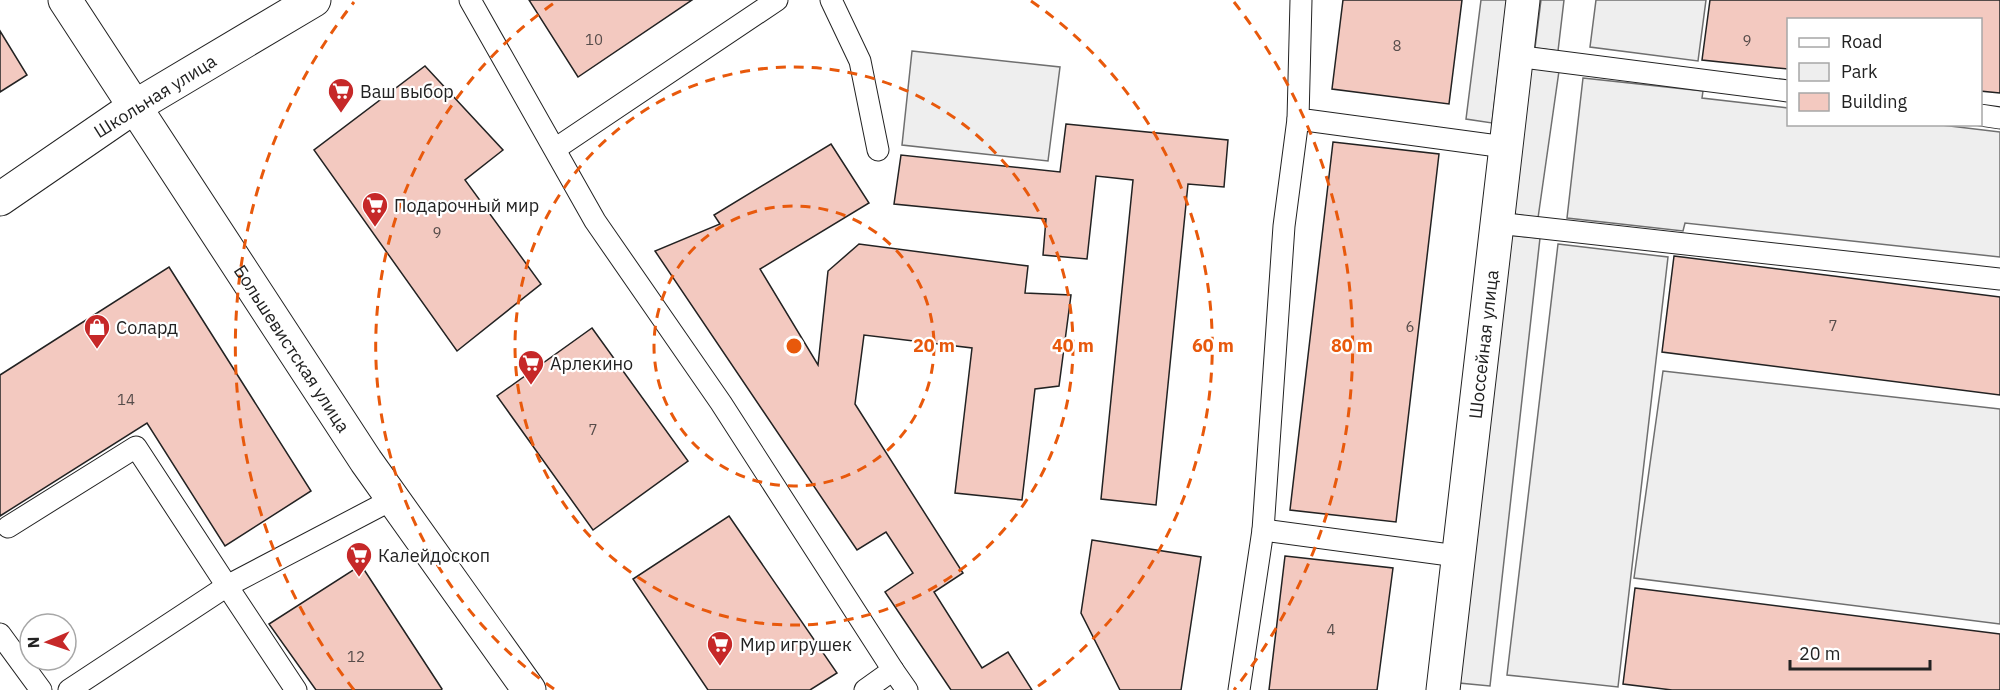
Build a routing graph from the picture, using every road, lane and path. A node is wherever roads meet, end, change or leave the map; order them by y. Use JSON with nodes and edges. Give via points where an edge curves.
{"nodes":[{"id":1,"x":65,"y":0,"type":"edge"},
{"id":2,"x":314,"y":0,"type":"edge"},
{"id":3,"x":470,"y":0,"type":"edge"},
{"id":4,"x":777,"y":0,"type":"edge"},
{"id":5,"x":831,"y":0,"type":"edge"},
{"id":6,"x":1301,"y":0,"type":"edge"},
{"id":7,"x":1523,"y":0,"type":"edge"},
{"id":8,"x":1515,"y":56,"type":"junction"},
{"id":9,"x":1787,"y":91,"type":"edge"},
{"id":10,"x":134,"y":107,"type":"junction"},
{"id":11,"x":1982,"y":115,"type":"edge"},
{"id":12,"x":2000,"y":118,"type":"edge"},
{"id":13,"x":1298,"y":119,"type":"junction"},
{"id":14,"x":1505,"y":147,"type":"junction"},
{"id":15,"x":555,"y":149,"type":"junction"},
{"id":16,"x":878,"y":150,"type":"dead end"},
{"id":17,"x":0,"y":199,"type":"edge"},
{"id":18,"x":1497,"y":223,"type":"junction"},
{"id":19,"x":2000,"y":279,"type":"edge"},
{"id":20,"x":393,"y":499,"type":"junction"},
{"id":21,"x":8,"y":527,"type":"dead end"},
{"id":22,"x":1263,"y":530,"type":"junction"},
{"id":23,"x":1457,"y":556,"type":"junction"},
{"id":24,"x":227,"y":586,"type":"junction"},
{"id":25,"x":3,"y":645,"type":"edge"},
{"id":26,"x":893,"y":670,"type":"junction"},
{"id":27,"x":520,"y":687,"type":"edge"},
{"id":28,"x":41,"y":690,"type":"edge"},
{"id":29,"x":69,"y":690,"type":"edge"},
{"id":30,"x":296,"y":690,"type":"edge"},
{"id":31,"x":865,"y":690,"type":"edge"},
{"id":32,"x":907,"y":690,"type":"edge"},
{"id":33,"x":1239,"y":690,"type":"edge"},
{"id":34,"x":1443,"y":690,"type":"edge"}],
"edges":[{"from":1,"to":10,"type":"street","name":"Большевистская улица"},
{"from":2,"to":10,"type":"street","name":"Школьная улица"},
{"from":3,"to":15,"type":"lane"},
{"from":4,"to":15,"type":"lane"},
{"from":5,"to":16,"type":"lane","via":[[860,61]]},
{"from":6,"to":13,"type":"lane"},
{"from":7,"to":8,"type":"street","name":"Шоссейная улица"},
{"from":8,"to":9,"type":"lane"},
{"from":8,"to":14,"type":"street","name":"Шоссейная улица"},
{"from":10,"to":17,"type":"street","name":"Школьная улица"},
{"from":10,"to":20,"type":"street","name":"Большевистская улица"},
{"from":11,"to":12,"type":"lane"},
{"from":13,"to":14,"type":"lane"},
{"from":13,"to":22,"type":"lane","via":[[1284,226]]},
{"from":14,"to":18,"type":"street","name":"Шоссейная улица"},
{"from":15,"to":26,"type":"lane","via":[[595,221],[721,403]]},
{"from":18,"to":19,"type":"lane"},
{"from":18,"to":23,"type":"street","name":"Шоссейная улица"},
{"from":20,"to":24,"type":"lane"},
{"from":20,"to":27,"type":"street","name":"Большевистская улица"},
{"from":21,"to":24,"type":"lane","via":[[136,447]]},
{"from":22,"to":23,"type":"lane"},
{"from":22,"to":33,"type":"lane"},
{"from":23,"to":34,"type":"street","name":"Шоссейная улица"},
{"from":24,"to":29,"type":"lane"},
{"from":24,"to":30,"type":"lane"},
{"from":25,"to":28,"type":"lane"},
{"from":26,"to":31,"type":"lane"},
{"from":26,"to":32,"type":"lane"}]}
